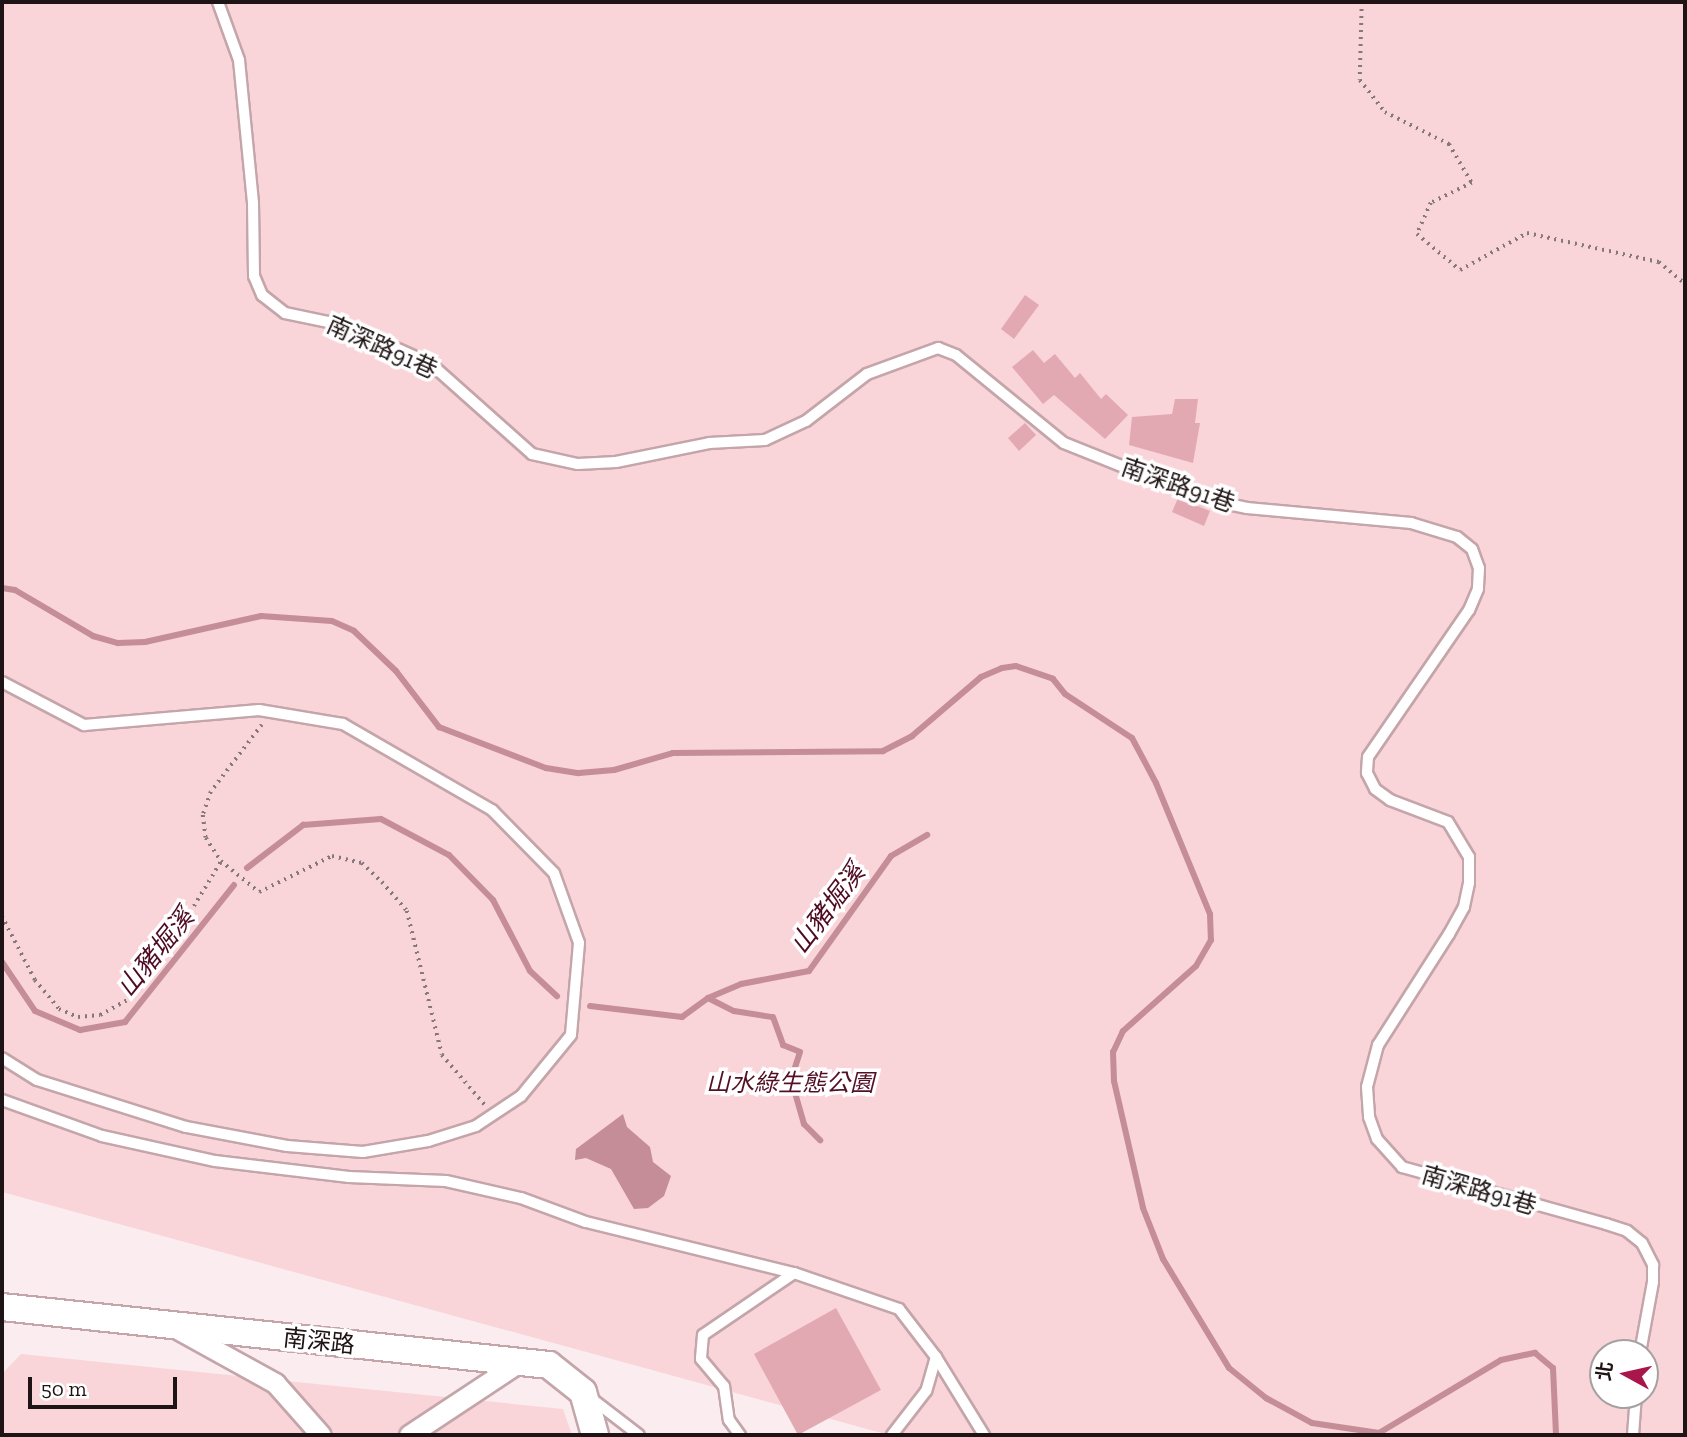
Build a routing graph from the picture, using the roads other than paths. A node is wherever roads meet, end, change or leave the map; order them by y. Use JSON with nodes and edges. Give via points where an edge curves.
{"nodes":[{"id":1,"x":218,"y":2,"type":"edge"},
{"id":2,"x":2,"y":682,"type":"edge"},
{"id":3,"x":2,"y":1058,"type":"edge"},
{"id":4,"x":2,"y":1100,"type":"edge"},
{"id":5,"x":794,"y":1273,"type":"junction"},
{"id":6,"x":2,"y":1307,"type":"edge"},
{"id":7,"x":169,"y":1324,"type":"junction"},
{"id":8,"x":1643,"y":1339,"type":"edge"},
{"id":9,"x":936,"y":1357,"type":"junction"},
{"id":10,"x":521,"y":1362,"type":"junction"},
{"id":11,"x":583,"y":1392,"type":"junction"},
{"id":12,"x":1635,"y":1409,"type":"edge"},
{"id":13,"x":321,"y":1435,"type":"edge"},
{"id":14,"x":409,"y":1435,"type":"edge"},
{"id":15,"x":595,"y":1435,"type":"edge"},
{"id":16,"x":639,"y":1435,"type":"edge"},
{"id":17,"x":740,"y":1435,"type":"edge"},
{"id":18,"x":892,"y":1435,"type":"edge"},
{"id":19,"x":984,"y":1435,"type":"edge"},
{"id":20,"x":1633,"y":1435,"type":"edge"}],
"edges":[{"from":1,"to":8,"type":"lane","name":"南深路91巷","via":[[239,60],[253,203],[254,276],[262,295],[285,313],[347,326],[431,363],[532,454],[579,464],[616,462],[685,446],[765,440],[806,421],[867,374],[938,348],[956,355],[1064,443],[1203,499],[1247,509],[1411,523],[1448,533],[1472,549],[1479,568],[1478,589],[1469,610],[1367,757],[1367,773],[1375,789],[1390,800],[1448,821],[1461,838],[1469,870],[1464,907],[1378,1045],[1367,1087],[1369,1117],[1377,1139],[1402,1167],[1606,1224],[1627,1231],[1642,1243],[1653,1265]]},
{"from":2,"to":3,"type":"lane","via":[[84,725],[274,712],[343,724],[492,810],[554,873],[579,943],[570,1035],[521,1096],[476,1126],[428,1141],[363,1152],[287,1146],[186,1127],[37,1080]]},
{"from":4,"to":5,"type":"lane","via":[[102,1136],[215,1161],[349,1177],[446,1181],[521,1198],[586,1222]]},
{"from":5,"to":9,"type":"lane","via":[[899,1309]]},
{"from":5,"to":17,"type":"lane","via":[[703,1335],[701,1359],[724,1386],[729,1420]]},
{"from":6,"to":7,"type":"main road","name":"南深路"},
{"from":7,"to":10,"type":"main road","name":"南深路"},
{"from":7,"to":13,"type":"street","via":[[275,1383]]},
{"from":9,"to":18,"type":"lane","via":[[926,1391]]},
{"from":9,"to":19,"type":"lane"},
{"from":10,"to":11,"type":"main road","name":"南深路","via":[[549,1365]]},
{"from":10,"to":14,"type":"street"},
{"from":11,"to":15,"type":"main road"},
{"from":11,"to":16,"type":"lane"},
{"from":12,"to":20,"type":"lane"}]}
